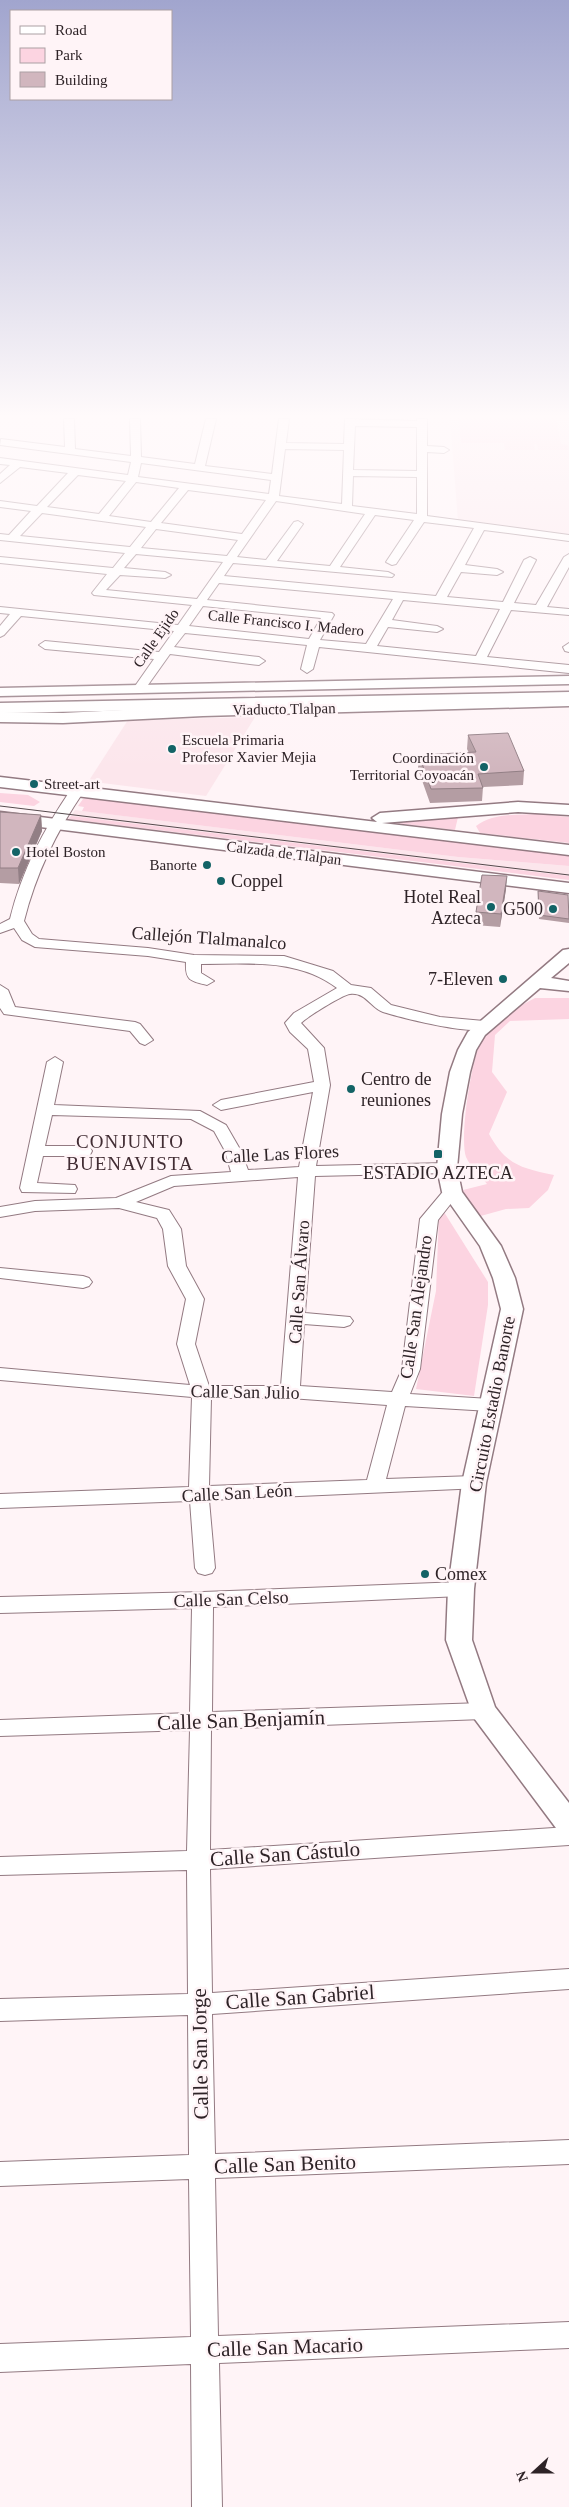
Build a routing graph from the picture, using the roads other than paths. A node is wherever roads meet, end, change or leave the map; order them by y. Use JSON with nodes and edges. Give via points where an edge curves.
{"nodes":[{"id":1,"x":145,"y":536,"type":"edge"},
{"id":2,"x":231,"y":536,"type":"edge"},
{"id":3,"x":289,"y":536,"type":"edge"},
{"id":4,"x":355,"y":536,"type":"edge"},
{"id":5,"x":409,"y":536,"type":"edge"},
{"id":6,"x":476,"y":536,"type":"edge"},
{"id":7,"x":554,"y":536,"type":"edge"},
{"id":8,"x":6,"y":537,"type":"edge"},
{"id":9,"x":247,"y":538,"type":"joint"},
{"id":10,"x":569,"y":538,"type":"edge"},
{"id":11,"x":134,"y":549,"type":"junction"},
{"id":12,"x":569,"y":557,"type":"edge"},
{"id":13,"x":231,"y":559,"type":"junction"},
{"id":14,"x":530,"y":560,"type":"dead end"},
{"id":15,"x":2,"y":562,"type":"edge"},
{"id":16,"x":270,"y":562,"type":"junction"},
{"id":17,"x":392,"y":562,"type":"dead end"},
{"id":18,"x":458,"y":568,"type":"junction"},
{"id":19,"x":333,"y":569,"type":"junction"},
{"id":20,"x":117,"y":571,"type":"junction"},
{"id":21,"x":497,"y":572,"type":"dead end"},
{"id":22,"x":165,"y":575,"type":"dead end"},
{"id":23,"x":388,"y":575,"type":"dead end"},
{"id":24,"x":216,"y":579,"type":"junction"},
{"id":25,"x":400,"y":596,"type":"junction"},
{"id":26,"x":440,"y":600,"type":"junction"},
{"id":27,"x":200,"y":602,"type":"junction"},
{"id":28,"x":507,"y":606,"type":"junction"},
{"id":29,"x":540,"y":609,"type":"junction"},
{"id":30,"x":0,"y":610,"type":"edge"},
{"id":31,"x":18,"y":612,"type":"junction"},
{"id":32,"x":569,"y":612,"type":"edge"},
{"id":33,"x":257,"y":616,"type":"dead end"},
{"id":34,"x":384,"y":623,"type":"junction"},
{"id":35,"x":181,"y":629,"type":"junction"},
{"id":36,"x":437,"y":629,"type":"dead end"},
{"id":37,"x":0,"y":632,"type":"edge"},
{"id":38,"x":243,"y":635,"type":"junction"},
{"id":39,"x":314,"y":642,"type":"junction"},
{"id":40,"x":45,"y":645,"type":"dead end"},
{"id":41,"x":370,"y":648,"type":"junction"},
{"id":42,"x":165,"y":653,"type":"junction"},
{"id":43,"x":480,"y":660,"type":"junction"},
{"id":44,"x":259,"y":661,"type":"dead end"},
{"id":45,"x":307,"y":669,"type":"dead end"},
{"id":46,"x":569,"y":669,"type":"edge"},
{"id":47,"x":569,"y":681,"type":"edge"},
{"id":48,"x":234,"y":688,"type":"junction"},
{"id":49,"x":139,"y":689,"type":"junction"},
{"id":50,"x":0,"y":692,"type":"edge"},
{"id":51,"x":569,"y":692,"type":"edge"},
{"id":52,"x":569,"y":697,"type":"edge"},
{"id":53,"x":569,"y":702,"type":"edge"},
{"id":54,"x":5,"y":704,"type":"edge"},
{"id":55,"x":517,"y":704,"type":"junction"},
{"id":56,"x":58,"y":707,"type":"junction"},
{"id":57,"x":569,"y":710,"type":"edge"},
{"id":58,"x":203,"y":711,"type":"junction"},
{"id":59,"x":0,"y":717,"type":"edge"},
{"id":60,"x":0,"y":782,"type":"edge"},
{"id":61,"x":0,"y":791,"type":"edge"},
{"id":62,"x":77,"y":791,"type":"junction"},
{"id":63,"x":480,"y":810,"type":"junction"},
{"id":64,"x":569,"y":810,"type":"edge"},
{"id":65,"x":0,"y":817,"type":"edge"},
{"id":66,"x":340,"y":822,"type":"junction"},
{"id":67,"x":54,"y":824,"type":"junction"},
{"id":68,"x":475,"y":838,"type":"junction"},
{"id":69,"x":569,"y":850,"type":"edge"},
{"id":70,"x":569,"y":888,"type":"edge"},
{"id":71,"x":7,"y":924,"type":"edge"},
{"id":72,"x":569,"y":954,"type":"edge"},
{"id":73,"x":194,"y":959,"type":"junction"},
{"id":74,"x":207,"y":981,"type":"dead end"},
{"id":75,"x":536,"y":982,"type":"junction"},
{"id":76,"x":569,"y":986,"type":"edge"},
{"id":77,"x":347,"y":989,"type":"junction"},
{"id":78,"x":0,"y":990,"type":"edge"},
{"id":79,"x":484,"y":1026,"type":"junction"},
{"id":80,"x":145,"y":1040,"type":"dead end"},
{"id":81,"x":56,"y":1062,"type":"dead end"},
{"id":82,"x":322,"y":1085,"type":"junction"},
{"id":83,"x":221,"y":1105,"type":"dead end"},
{"id":84,"x":44,"y":1110,"type":"junction"},
{"id":85,"x":35,"y":1150,"type":"junction"},
{"id":86,"x":84,"y":1151,"type":"dead end"},
{"id":87,"x":447,"y":1168,"type":"junction"},
{"id":88,"x":307,"y":1171,"type":"junction"},
{"id":89,"x":241,"y":1176,"type":"junction"},
{"id":90,"x":70,"y":1189,"type":"dead end"},
{"id":91,"x":452,"y":1192,"type":"junction"},
{"id":92,"x":119,"y":1203,"type":"junction"},
{"id":93,"x":0,"y":1212,"type":"edge"},
{"id":94,"x":0,"y":1273,"type":"edge"},
{"id":95,"x":83,"y":1282,"type":"dead end"},
{"id":96,"x":297,"y":1318,"type":"junction"},
{"id":97,"x":344,"y":1321,"type":"dead end"},
{"id":98,"x":0,"y":1374,"type":"edge"},
{"id":99,"x":202,"y":1392,"type":"junction"},
{"id":100,"x":290,"y":1392,"type":"junction"},
{"id":101,"x":400,"y":1398,"type":"junction"},
{"id":102,"x":490,"y":1405,"type":"junction"},
{"id":103,"x":474,"y":1483,"type":"junction"},
{"id":104,"x":375,"y":1485,"type":"junction"},
{"id":105,"x":199,"y":1495,"type":"junction"},
{"id":106,"x":0,"y":1501,"type":"edge"},
{"id":107,"x":205,"y":1568,"type":"dead end"},
{"id":108,"x":461,"y":1589,"type":"junction"},
{"id":109,"x":203,"y":1600,"type":"junction"},
{"id":110,"x":0,"y":1605,"type":"edge"},
{"id":111,"x":483,"y":1711,"type":"junction"},
{"id":112,"x":199,"y":1721,"type":"junction"},
{"id":113,"x":0,"y":1728,"type":"edge"},
{"id":114,"x":569,"y":1824,"type":"edge"},
{"id":115,"x":569,"y":1836,"type":"edge"},
{"id":116,"x":198,"y":1860,"type":"junction"},
{"id":117,"x":0,"y":1866,"type":"edge"},
{"id":118,"x":569,"y":1979,"type":"edge"},
{"id":119,"x":199,"y":2004,"type":"junction"},
{"id":120,"x":0,"y":2010,"type":"edge"},
{"id":121,"x":569,"y":2152,"type":"edge"},
{"id":122,"x":202,"y":2167,"type":"junction"},
{"id":123,"x":0,"y":2174,"type":"edge"},
{"id":124,"x":569,"y":2335,"type":"edge"},
{"id":125,"x":204,"y":2351,"type":"junction"},
{"id":126,"x":0,"y":2358,"type":"edge"},
{"id":127,"x":207,"y":2507,"type":"edge"}],
"edges":[{"from":1,"to":11,"type":"street"},
{"from":2,"to":9,"type":"street"},
{"from":3,"to":16,"type":"street"},
{"from":4,"to":19,"type":"street"},
{"from":5,"to":17,"type":"street"},
{"from":6,"to":18,"type":"street"},
{"from":7,"to":10,"type":"street"},
{"from":8,"to":11,"type":"street"},
{"from":9,"to":13,"type":"street","name":"Calle Ejido"},
{"from":11,"to":13,"type":"street"},
{"from":11,"to":20,"type":"street"},
{"from":12,"to":29,"type":"street"},
{"from":13,"to":16,"type":"street"},
{"from":13,"to":24,"type":"street","name":"Calle Ejido"},
{"from":14,"to":28,"type":"street"},
{"from":15,"to":20,"type":"street"},
{"from":16,"to":19,"type":"street"},
{"from":18,"to":21,"type":"street"},
{"from":18,"to":26,"type":"street"},
{"from":19,"to":23,"type":"street"},
{"from":20,"to":22,"type":"street"},
{"from":20,"to":27,"type":"street","via":[[98,593]]},
{"from":24,"to":25,"type":"street"},
{"from":24,"to":27,"type":"street","name":"Calle Ejido"},
{"from":25,"to":26,"type":"street"},
{"from":25,"to":34,"type":"street"},
{"from":26,"to":28,"type":"street"},
{"from":27,"to":35,"type":"street","name":"Calle Ejido"},
{"from":27,"to":39,"type":"street","via":[[328,615]]},
{"from":28,"to":29,"type":"street"},
{"from":28,"to":43,"type":"street"},
{"from":29,"to":32,"type":"street"},
{"from":30,"to":31,"type":"street","name":"Calle Francisco I. Madero"},
{"from":31,"to":35,"type":"street","name":"Calle Francisco I. Madero","via":[[94,615]]},
{"from":31,"to":37,"type":"street"},
{"from":33,"to":38,"type":"street"},
{"from":34,"to":36,"type":"street"},
{"from":34,"to":41,"type":"street"},
{"from":35,"to":38,"type":"street","name":"Calle Francisco I. Madero"},
{"from":35,"to":42,"type":"street","name":"Calle Ejido"},
{"from":38,"to":39,"type":"street","name":"Calle Francisco I. Madero"},
{"from":39,"to":41,"type":"street","name":"Calle Francisco I. Madero"},
{"from":39,"to":45,"type":"street"},
{"from":40,"to":42,"type":"street"},
{"from":41,"to":43,"type":"street","name":"Calle Francisco I. Madero"},
{"from":42,"to":44,"type":"street"},
{"from":42,"to":49,"type":"street","name":"Calle Ejido"},
{"from":43,"to":46,"type":"street","name":"Calle Francisco I. Madero"},
{"from":47,"to":48,"type":"main road","name":"Viaducto Tlalpan"},
{"from":48,"to":49,"type":"main road","name":"Viaducto Tlalpan"},
{"from":48,"to":54,"type":"highway","via":[[154,694],[47,696]]},
{"from":49,"to":50,"type":"main road","name":"Viaducto Tlalpan"},
{"from":51,"to":54,"type":"highway","name":"Viaducto Tlalpan"},
{"from":52,"to":56,"type":"highway","name":"Viaducto Tlalpan"},
{"from":53,"to":55,"type":"main road","name":"Viaducto Tlalpan"},
{"from":54,"to":56,"type":"highway","name":"Viaducto Tlalpan"},
{"from":55,"to":57,"type":"main road"},
{"from":55,"to":58,"type":"main road","name":"Viaducto Tlalpan"},
{"from":56,"to":58,"type":"highway"},
{"from":58,"to":59,"type":"main road","name":"Viaducto Tlalpan"},
{"from":60,"to":62,"type":"main road"},
{"from":61,"to":67,"type":"main road","via":[[34,794],[43,798],[46,816]]},
{"from":62,"to":66,"type":"main road"},
{"from":62,"to":67,"type":"street"},
{"from":63,"to":64,"type":"main road","via":[[546,807]]},
{"from":63,"to":66,"type":"main road"},
{"from":63,"to":68,"type":"main road","via":[[469,814],[462,822],[464,830]]},
{"from":65,"to":67,"type":"main road","name":"Calzada de Tlalpan"},
{"from":66,"to":68,"type":"main road"},
{"from":67,"to":70,"type":"main road","name":"Calzada de Tlalpan"},
{"from":67,"to":71,"type":"street"},
{"from":68,"to":69,"type":"main road"},
{"from":71,"to":73,"type":"street","name":"Callejón Tlalmanalco","via":[[35,943]]},
{"from":72,"to":75,"type":"main road","name":"Circuito Estadio Banorte"},
{"from":73,"to":74,"type":"street","via":[[193,975]]},
{"from":73,"to":77,"type":"street","name":"Callejón Tlalmanalco","via":[[284,960],[328,974]]},
{"from":75,"to":76,"type":"main road"},
{"from":75,"to":79,"type":"main road","name":"Circuito Estadio Banorte"},
{"from":77,"to":79,"type":"street","name":"Callejón Tlalmanalco","via":[[366,991],[386,1008],[440,1022]]},
{"from":77,"to":82,"type":"street","name":"Calle San Álvaro","via":[[299,1016],[293,1023],[296,1030],[316,1048]]},
{"from":78,"to":80,"type":"street","via":[[8,1011],[129,1026]]},
{"from":79,"to":87,"type":"main road","name":"Circuito Estadio Banorte","via":[[473,1039],[463,1061],[452,1114]]},
{"from":81,"to":84,"type":"street"},
{"from":82,"to":83,"type":"street"},
{"from":82,"to":88,"type":"street","name":"Calle San Álvaro"},
{"from":84,"to":85,"type":"street"},
{"from":84,"to":89,"type":"street","via":[[194,1114],[220,1128],[233,1151]]},
{"from":85,"to":86,"type":"street"},
{"from":85,"to":90,"type":"street","via":[[28,1188]]},
{"from":87,"to":88,"type":"street","name":"Calle Las Flores"},
{"from":87,"to":91,"type":"main road","name":"Circuito Estadio Banorte"},
{"from":88,"to":89,"type":"street","name":"Calle Las Flores"},
{"from":88,"to":96,"type":"street","name":"Calle San Álvaro"},
{"from":89,"to":92,"type":"street","name":"Calle Las Flores","via":[[172,1180]]},
{"from":91,"to":101,"type":"street","name":"Calle San Alejandro","via":[[429,1218],[411,1369]]},
{"from":91,"to":102,"type":"main road","name":"Circuito Estadio Banorte","via":[[490,1246],[504,1278],[512,1309]]},
{"from":92,"to":93,"type":"street","name":"Calle Las Flores","via":[[35,1206]]},
{"from":92,"to":99,"type":"street","via":[[163,1214],[172,1229],[177,1266],[195,1299],[186,1344]]},
{"from":94,"to":95,"type":"street"},
{"from":96,"to":97,"type":"street"},
{"from":96,"to":100,"type":"street","name":"Calle San Álvaro"},
{"from":98,"to":99,"type":"street","name":"Calle San Julio"},
{"from":99,"to":100,"type":"street","name":"Calle San Julio"},
{"from":99,"to":105,"type":"street"},
{"from":100,"to":101,"type":"street","name":"Calle San Julio"},
{"from":101,"to":102,"type":"street","name":"Calle San Julio"},
{"from":101,"to":104,"type":"street","name":"Calle San Alejandro"},
{"from":102,"to":103,"type":"main road","name":"Circuito Estadio Banorte"},
{"from":103,"to":104,"type":"street","name":"Calle San León"},
{"from":103,"to":108,"type":"main road","name":"Circuito Estadio Banorte"},
{"from":104,"to":105,"type":"street","name":"Calle San León"},
{"from":105,"to":106,"type":"street","name":"Calle San León"},
{"from":105,"to":107,"type":"street"},
{"from":108,"to":109,"type":"street","name":"Calle San Celso"},
{"from":108,"to":111,"type":"main road","name":"Circuito Estadio Banorte","via":[[459,1640]]},
{"from":109,"to":110,"type":"street","name":"Calle San Celso"},
{"from":109,"to":112,"type":"street","name":"Calle San Jorge"},
{"from":111,"to":112,"type":"street","name":"Calle San Benjamín"},
{"from":111,"to":114,"type":"main road","name":"Circuito Estadio Banorte"},
{"from":112,"to":113,"type":"street","name":"Calle San Benjamín"},
{"from":112,"to":116,"type":"street","name":"Calle San Jorge"},
{"from":115,"to":116,"type":"street","name":"Calle San Cástulo"},
{"from":116,"to":117,"type":"street","name":"Calle San Cástulo"},
{"from":116,"to":119,"type":"street","name":"Calle San Jorge"},
{"from":118,"to":119,"type":"street","name":"Calle San Gabriel"},
{"from":119,"to":120,"type":"street","name":"Calle San Gabriel"},
{"from":119,"to":122,"type":"street","name":"Calle San Jorge"},
{"from":121,"to":122,"type":"street","name":"Calle San Benito"},
{"from":122,"to":123,"type":"street","name":"Calle San Benito"},
{"from":122,"to":125,"type":"street","name":"Calle San Jorge"},
{"from":124,"to":125,"type":"street","name":"Calle San Macario"},
{"from":125,"to":126,"type":"street","name":"Calle San Macario"},
{"from":125,"to":127,"type":"street","name":"Calle San Jorge"}]}
